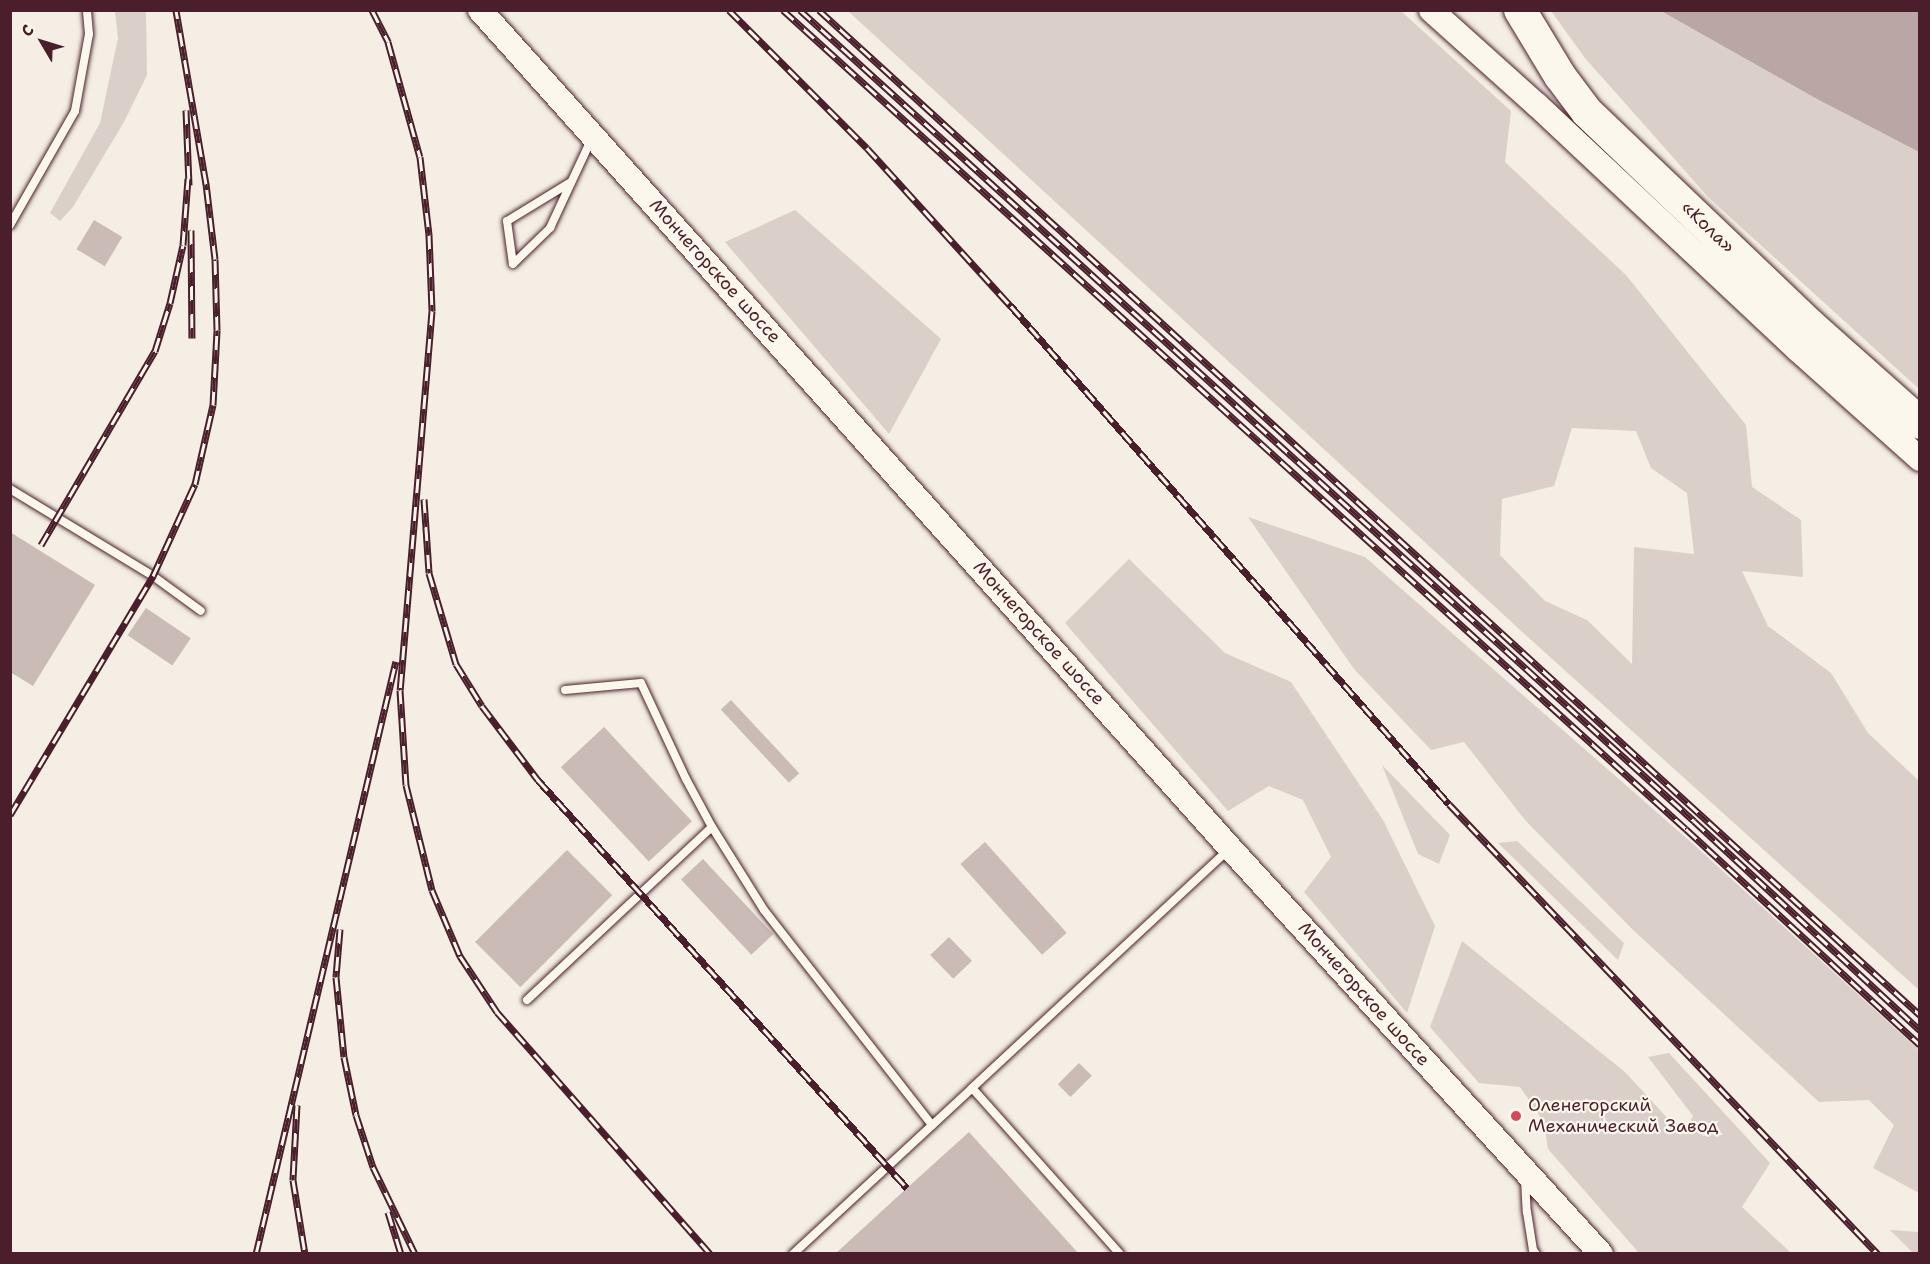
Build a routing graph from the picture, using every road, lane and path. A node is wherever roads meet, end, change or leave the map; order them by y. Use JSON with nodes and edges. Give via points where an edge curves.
{"nodes":[{"id":1,"x":87,"y":10,"type":"edge"},
{"id":2,"x":480,"y":10,"type":"edge"},
{"id":3,"x":1431,"y":10,"type":"edge"},
{"id":4,"x":1520,"y":10,"type":"edge"},
{"id":5,"x":593,"y":135,"type":"junction"},
{"id":6,"x":571,"y":182,"type":"junction"},
{"id":7,"x":10,"y":225,"type":"edge"},
{"id":8,"x":1920,"y":423,"type":"edge"},
{"id":9,"x":1920,"y":459,"type":"edge"},
{"id":10,"x":10,"y":489,"type":"edge"},
{"id":11,"x":201,"y":611,"type":"dead end"},
{"id":12,"x":565,"y":690,"type":"dead end"},
{"id":13,"x":712,"y":827,"type":"junction"},
{"id":14,"x":1230,"y":848,"type":"junction"},
{"id":15,"x":527,"y":1000,"type":"dead end"},
{"id":16,"x":972,"y":1088,"type":"junction"},
{"id":17,"x":932,"y":1125,"type":"junction"},
{"id":18,"x":1524,"y":1170,"type":"junction"},
{"id":19,"x":793,"y":1254,"type":"edge"},
{"id":20,"x":1120,"y":1254,"type":"edge"},
{"id":21,"x":1536,"y":1254,"type":"edge"},
{"id":22,"x":1601,"y":1254,"type":"edge"}],
"edges":[{"from":1,"to":7,"type":"lane","via":[[89,34],[75,111]]},
{"from":2,"to":5,"type":"street","name":"Мончегорское шоссе"},
{"from":3,"to":9,"type":"street"},
{"from":4,"to":8,"type":"highway","name":"«Кола»","via":[[1587,112],[1809,324]]},
{"from":5,"to":6,"type":"lane"},
{"from":5,"to":14,"type":"street","name":"Мончегорское шоссе"},
{"from":6,"to":6,"type":"lane","via":[[550,228],[513,264],[507,221]]},
{"from":10,"to":11,"type":"lane","via":[[153,576]]},
{"from":12,"to":13,"type":"lane","via":[[641,683]]},
{"from":13,"to":15,"type":"lane"},
{"from":13,"to":17,"type":"lane","via":[[764,910]]},
{"from":14,"to":16,"type":"lane"},
{"from":14,"to":18,"type":"street","name":"Мончегорское шоссе"},
{"from":16,"to":17,"type":"lane"},
{"from":16,"to":20,"type":"lane"},
{"from":17,"to":19,"type":"lane"},
{"from":18,"to":21,"type":"lane"},
{"from":18,"to":22,"type":"street","name":"Мончегорское шоссе"}]}
